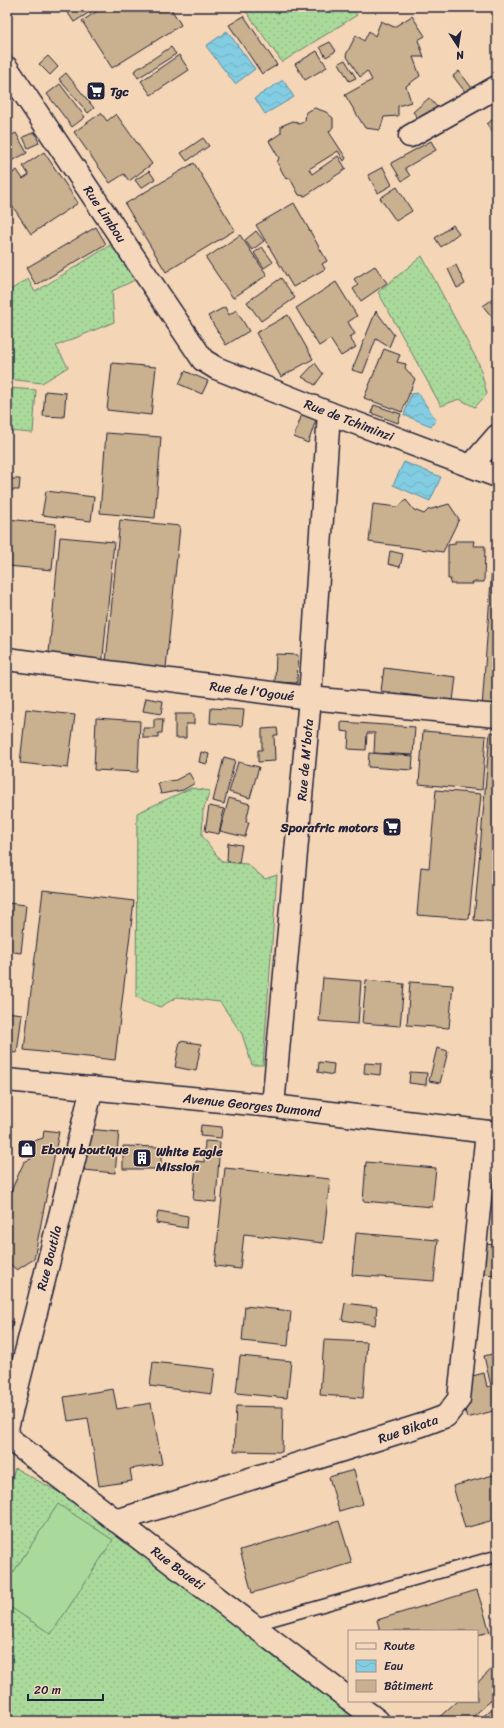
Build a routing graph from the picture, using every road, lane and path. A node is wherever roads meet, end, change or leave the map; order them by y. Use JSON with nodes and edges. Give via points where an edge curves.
{"nodes":[{"id":1,"x":7,"y":68,"type":"edge"},
{"id":2,"x":497,"y":87,"type":"edge"},
{"id":3,"x":410,"y":136,"type":"dead end"},
{"id":4,"x":203,"y":360,"type":"joint"},
{"id":5,"x":329,"y":413,"type":"junction"},
{"id":6,"x":497,"y":436,"type":"edge"},
{"id":7,"x":471,"y":466,"type":"junction"},
{"id":8,"x":497,"y":476,"type":"edge"},
{"id":9,"x":7,"y":659,"type":"edge"},
{"id":10,"x":310,"y":698,"type":"junction"},
{"id":11,"x":497,"y":716,"type":"edge"},
{"id":12,"x":7,"y":1080,"type":"edge"},
{"id":13,"x":92,"y":1088,"type":"junction"},
{"id":14,"x":273,"y":1106,"type":"junction"},
{"id":15,"x":492,"y":1132,"type":"edge"},
{"id":16,"x":7,"y":1428,"type":"edge"},
{"id":17,"x":7,"y":1437,"type":"edge"},
{"id":18,"x":116,"y":1521,"type":"junction"},
{"id":19,"x":497,"y":1556,"type":"edge"},
{"id":20,"x":254,"y":1625,"type":"junction"},
{"id":21,"x":348,"y":1697,"type":"edge"},
{"id":22,"x":353,"y":1702,"type":"edge"},
{"id":23,"x":378,"y":1721,"type":"edge"}],
"edges":[{"from":1,"to":4,"type":"street","name":"Rue Limbou"},
{"from":2,"to":3,"type":"street"},
{"from":4,"to":5,"type":"street","name":"Rue de Tchiminzi","via":[[216,368]]},
{"from":5,"to":7,"type":"street","name":"Rue de Tchiminzi"},
{"from":5,"to":10,"type":"street","name":"Rue de M'bota"},
{"from":6,"to":7,"type":"street"},
{"from":7,"to":8,"type":"street","name":"Rue de Tchiminzi"},
{"from":9,"to":10,"type":"street","name":"Rue de l'Ogoué"},
{"from":10,"to":11,"type":"street","name":"Rue de l'Ogoué"},
{"from":10,"to":14,"type":"street","name":"Rue de M'bota"},
{"from":12,"to":13,"type":"street","name":"Avenue Georges Dumond"},
{"from":13,"to":14,"type":"street","name":"Avenue Georges Dumond"},
{"from":13,"to":16,"type":"street","name":"Rue Boutila"},
{"from":14,"to":15,"type":"street","name":"Avenue Georges Dumond"},
{"from":15,"to":18,"type":"street","name":"Rue Bikata","via":[[459,1399],[446,1416],[415,1428]]},
{"from":17,"to":18,"type":"street","name":"Rue Boueti"},
{"from":18,"to":20,"type":"street","name":"Rue Boueti"},
{"from":19,"to":20,"type":"lane"},
{"from":20,"to":21,"type":"street","name":"Rue Boueti"},
{"from":22,"to":23,"type":"street"}]}
